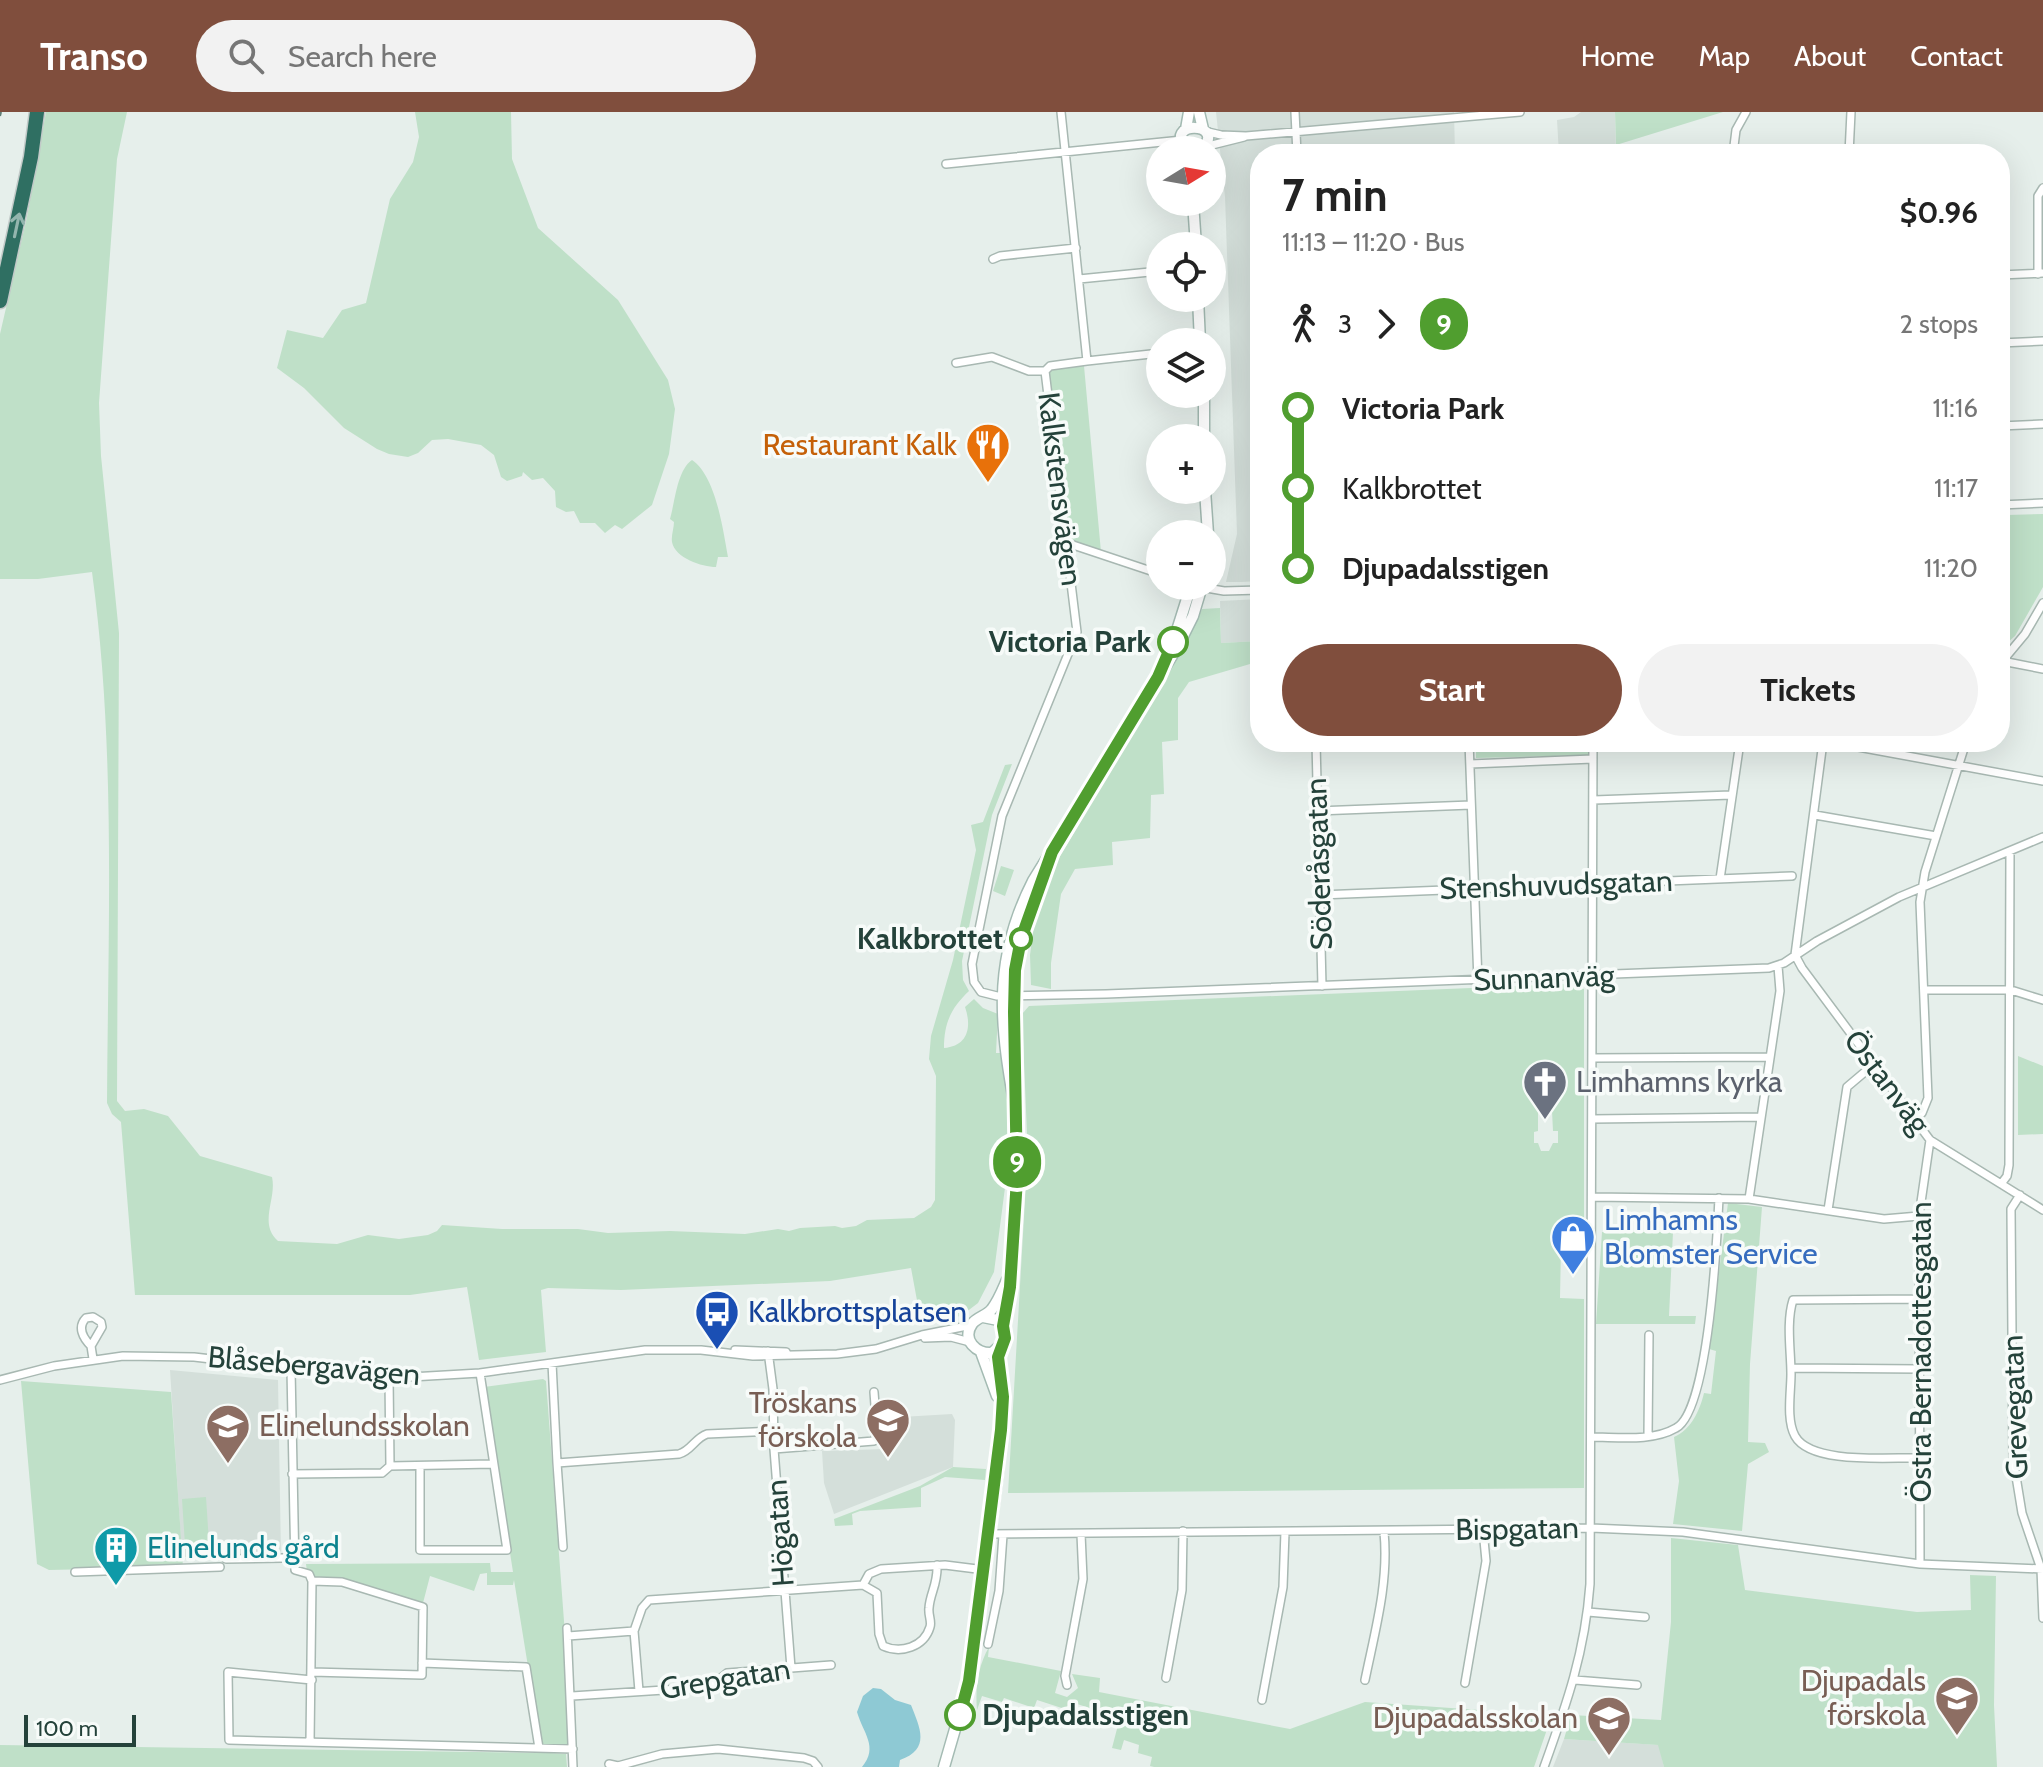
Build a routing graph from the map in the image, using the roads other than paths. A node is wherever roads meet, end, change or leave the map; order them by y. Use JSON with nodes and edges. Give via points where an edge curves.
{"nodes":[{"id":1,"x":37,"y":112,"type":"edge"},
{"id":2,"x":1061,"y":112,"type":"edge"},
{"id":3,"x":1189,"y":112,"type":"edge"},
{"id":4,"x":1199,"y":112,"type":"edge"},
{"id":5,"x":1295,"y":112,"type":"edge"},
{"id":6,"x":1520,"y":112,"type":"edge"},
{"id":7,"x":1745,"y":112,"type":"edge"},
{"id":8,"x":1851,"y":112,"type":"edge"},
{"id":9,"x":1203,"y":130,"type":"junction"},
{"id":10,"x":1295,"y":132,"type":"junction"},
{"id":11,"x":1187,"y":136,"type":"edge"},
{"id":12,"x":1190,"y":136,"type":"edge"},
{"id":13,"x":1206,"y":136,"type":"edge"},
{"id":14,"x":1246,"y":136,"type":"junction"},
{"id":15,"x":1226,"y":142,"type":"edge"},
{"id":16,"x":1296,"y":144,"type":"edge"},
{"id":17,"x":1733,"y":144,"type":"edge"},
{"id":18,"x":1849,"y":144,"type":"edge"},
{"id":19,"x":1146,"y":147,"type":"edge"},
{"id":20,"x":1066,"y":152,"type":"junction"},
{"id":21,"x":946,"y":164,"type":"dead end"},
{"id":22,"x":2043,"y":188,"type":"edge"},
{"id":23,"x":1076,"y":248,"type":"junction"},
{"id":24,"x":993,"y":259,"type":"dead end"},
{"id":25,"x":1146,"y":272,"type":"edge"},
{"id":26,"x":2040,"y":274,"type":"edge"},
{"id":27,"x":2010,"y":275,"type":"edge"},
{"id":28,"x":1079,"y":279,"type":"junction"},
{"id":29,"x":0,"y":301,"type":"edge"},
{"id":30,"x":2043,"y":341,"type":"edge"},
{"id":31,"x":2010,"y":343,"type":"edge"},
{"id":32,"x":1146,"y":355,"type":"edge"},
{"id":33,"x":1087,"y":361,"type":"junction"},
{"id":34,"x":956,"y":363,"type":"dead end"},
{"id":35,"x":1045,"y":371,"type":"junction"},
{"id":36,"x":2043,"y":424,"type":"edge"},
{"id":37,"x":2010,"y":426,"type":"edge"},
{"id":38,"x":2043,"y":503,"type":"edge"},
{"id":39,"x":2010,"y":505,"type":"edge"},
{"id":40,"x":1067,"y":543,"type":"junction"},
{"id":41,"x":1146,"y":569,"type":"edge"},
{"id":42,"x":1250,"y":590,"type":"edge"},
{"id":43,"x":1226,"y":591,"type":"edge"},
{"id":44,"x":1190,"y":600,"type":"edge"},
{"id":45,"x":2043,"y":603,"type":"edge"},
{"id":46,"x":2010,"y":652,"type":"edge"},
{"id":47,"x":2010,"y":664,"type":"edge"},
{"id":48,"x":2043,"y":669,"type":"edge"},
{"id":49,"x":1316,"y":752,"type":"edge"},
{"id":50,"x":1469,"y":752,"type":"edge"},
{"id":51,"x":1593,"y":752,"type":"edge"},
{"id":52,"x":1738,"y":752,"type":"edge"},
{"id":53,"x":1822,"y":752,"type":"edge"},
{"id":54,"x":1889,"y":752,"type":"edge"},
{"id":55,"x":1962,"y":752,"type":"edge"},
{"id":56,"x":1593,"y":759,"type":"junction"},
{"id":57,"x":1470,"y":764,"type":"junction"},
{"id":58,"x":1958,"y":764,"type":"junction"},
{"id":59,"x":2043,"y":781,"type":"edge"},
{"id":60,"x":1731,"y":795,"type":"junction"},
{"id":61,"x":1594,"y":800,"type":"junction"},
{"id":62,"x":1471,"y":805,"type":"junction"},
{"id":63,"x":1317,"y":811,"type":"junction"},
{"id":64,"x":1815,"y":815,"type":"junction"},
{"id":65,"x":1936,"y":836,"type":"junction"},
{"id":66,"x":2043,"y":837,"type":"edge"},
{"id":67,"x":2010,"y":851,"type":"junction"},
{"id":68,"x":1792,"y":876,"type":"dead end"},
{"id":69,"x":1720,"y":879,"type":"junction"},
{"id":70,"x":1594,"y":884,"type":"junction"},
{"id":71,"x":1923,"y":886,"type":"junction"},
{"id":72,"x":1474,"y":889,"type":"junction"},
{"id":73,"x":1320,"y":895,"type":"junction"},
{"id":74,"x":1795,"y":955,"type":"junction"},
{"id":75,"x":1778,"y":966,"type":"junction"},
{"id":76,"x":1593,"y":976,"type":"junction"},
{"id":77,"x":1478,"y":981,"type":"junction"},
{"id":78,"x":1322,"y":986,"type":"junction"},
{"id":79,"x":1924,"y":990,"type":"junction"},
{"id":80,"x":2011,"y":990,"type":"junction"},
{"id":81,"x":1008,"y":996,"type":"junction"},
{"id":82,"x":2043,"y":1000,"type":"edge"},
{"id":83,"x":1769,"y":1057,"type":"junction"},
{"id":84,"x":1592,"y":1058,"type":"junction"},
{"id":85,"x":1873,"y":1065,"type":"junction"},
{"id":86,"x":1760,"y":1117,"type":"junction"},
{"id":87,"x":1592,"y":1119,"type":"junction"},
{"id":88,"x":1914,"y":1119,"type":"junction"},
{"id":89,"x":1930,"y":1140,"type":"junction"},
{"id":90,"x":2001,"y":1184,"type":"junction"},
{"id":91,"x":2020,"y":1195,"type":"junction"},
{"id":92,"x":1592,"y":1197,"type":"junction"},
{"id":93,"x":1719,"y":1198,"type":"junction"},
{"id":94,"x":1749,"y":1199,"type":"junction"},
{"id":95,"x":1828,"y":1210,"type":"junction"},
{"id":96,"x":2043,"y":1210,"type":"edge"},
{"id":97,"x":1919,"y":1216,"type":"junction"},
{"id":98,"x":1011,"y":1271,"type":"junction"},
{"id":99,"x":1920,"y":1299,"type":"junction"},
{"id":100,"x":983,"y":1317,"type":"junction"},
{"id":101,"x":972,"y":1325,"type":"junction"},
{"id":102,"x":1003,"y":1326,"type":"junction"},
{"id":103,"x":1649,"y":1335,"type":"dead end"},
{"id":104,"x":911,"y":1339,"type":"junction"},
{"id":105,"x":970,"y":1342,"type":"junction"},
{"id":106,"x":91,"y":1346,"type":"dead end"},
{"id":107,"x":999,"y":1349,"type":"junction"},
{"id":108,"x":981,"y":1352,"type":"junction"},
{"id":109,"x":768,"y":1353,"type":"junction"},
{"id":110,"x":93,"y":1359,"type":"junction"},
{"id":111,"x":552,"y":1363,"type":"junction"},
{"id":112,"x":1791,"y":1368,"type":"junction"},
{"id":113,"x":291,"y":1369,"type":"junction"},
{"id":114,"x":1920,"y":1369,"type":"junction"},
{"id":115,"x":480,"y":1373,"type":"junction"},
{"id":116,"x":389,"y":1377,"type":"junction"},
{"id":117,"x":0,"y":1380,"type":"edge"},
{"id":118,"x":874,"y":1392,"type":"dead end"},
{"id":119,"x":1001,"y":1430,"type":"junction"},
{"id":120,"x":773,"y":1431,"type":"junction"},
{"id":121,"x":1648,"y":1436,"type":"junction"},
{"id":122,"x":1591,"y":1437,"type":"junction"},
{"id":123,"x":774,"y":1449,"type":"junction"},
{"id":124,"x":1919,"y":1458,"type":"junction"},
{"id":125,"x":557,"y":1463,"type":"junction"},
{"id":126,"x":493,"y":1464,"type":"junction"},
{"id":127,"x":390,"y":1466,"type":"junction"},
{"id":128,"x":420,"y":1466,"type":"junction"},
{"id":129,"x":292,"y":1474,"type":"junction"},
{"id":130,"x":1591,"y":1528,"type":"junction"},
{"id":131,"x":1483,"y":1530,"type":"junction"},
{"id":132,"x":1183,"y":1531,"type":"junction"},
{"id":133,"x":1285,"y":1532,"type":"junction"},
{"id":134,"x":1384,"y":1532,"type":"junction"},
{"id":135,"x":989,"y":1534,"type":"junction"},
{"id":136,"x":1081,"y":1534,"type":"junction"},
{"id":137,"x":1003,"y":1535,"type":"junction"},
{"id":138,"x":563,"y":1547,"type":"dead end"},
{"id":139,"x":283,"y":1558,"type":"dead end"},
{"id":140,"x":226,"y":1559,"type":"dead end"},
{"id":141,"x":1920,"y":1564,"type":"junction"},
{"id":142,"x":937,"y":1565,"type":"junction"},
{"id":143,"x":220,"y":1567,"type":"dead end"},
{"id":144,"x":2042,"y":1569,"type":"edge"},
{"id":145,"x":985,"y":1570,"type":"junction"},
{"id":146,"x":75,"y":1572,"type":"dead end"},
{"id":147,"x":312,"y":1581,"type":"junction"},
{"id":148,"x":863,"y":1585,"type":"junction"},
{"id":149,"x":784,"y":1590,"type":"junction"},
{"id":150,"x":1588,"y":1612,"type":"junction"},
{"id":151,"x":1645,"y":1617,"type":"dead end"},
{"id":152,"x":2043,"y":1618,"type":"edge"},
{"id":153,"x":634,"y":1631,"type":"junction"},
{"id":154,"x":988,"y":1644,"type":"dead end"},
{"id":155,"x":422,"y":1663,"type":"junction"},
{"id":156,"x":831,"y":1665,"type":"dead end"},
{"id":157,"x":791,"y":1668,"type":"junction"},
{"id":158,"x":312,"y":1676,"type":"junction"},
{"id":159,"x":1166,"y":1678,"type":"dead end"},
{"id":160,"x":1365,"y":1680,"type":"dead end"},
{"id":161,"x":1575,"y":1680,"type":"junction"},
{"id":162,"x":1465,"y":1683,"type":"dead end"},
{"id":163,"x":1067,"y":1685,"type":"dead end"},
{"id":164,"x":1637,"y":1685,"type":"dead end"},
{"id":165,"x":639,"y":1691,"type":"junction"},
{"id":166,"x":572,"y":1696,"type":"junction"},
{"id":167,"x":1262,"y":1700,"type":"dead end"},
{"id":168,"x":310,"y":1742,"type":"junction"},
{"id":169,"x":539,"y":1748,"type":"junction"},
{"id":170,"x":573,"y":1749,"type":"junction"},
{"id":171,"x":609,"y":1764,"type":"dead end"},
{"id":172,"x":573,"y":1767,"type":"edge"},
{"id":173,"x":818,"y":1767,"type":"edge"},
{"id":174,"x":945,"y":1767,"type":"edge"},
{"id":175,"x":1544,"y":1767,"type":"edge"}],
"edges":[{"from":29,"to":1,"type":"highway","one_way":true},
{"from":2,"to":20,"type":"street","name":"Kalkstensvägen"},
{"from":3,"to":11,"type":"main road"},
{"from":4,"to":9,"type":"main road"},
{"from":5,"to":10,"type":"street"},
{"from":6,"to":10,"type":"street"},
{"from":7,"to":17,"type":"street"},
{"from":8,"to":18,"type":"street"},
{"from":9,"to":12,"type":"main road","via":[[1196,126]]},
{"from":9,"to":13,"type":"main road"},
{"from":9,"to":14,"type":"street"},
{"from":10,"to":14,"type":"street"},
{"from":10,"to":16,"type":"street"},
{"from":14,"to":15,"type":"street"},
{"from":19,"to":20,"type":"street"},
{"from":20,"to":21,"type":"street"},
{"from":20,"to":23,"type":"street","name":"Kalkstensvägen"},
{"from":22,"to":26,"type":"street","via":[[2038,196]]},
{"from":23,"to":24,"type":"street"},
{"from":23,"to":28,"type":"street","name":"Kalkstensvägen"},
{"from":25,"to":28,"type":"street"},
{"from":26,"to":27,"type":"street"},
{"from":28,"to":33,"type":"street","name":"Kalkstensvägen"},
{"from":30,"to":31,"type":"street"},
{"from":32,"to":33,"type":"street"},
{"from":33,"to":35,"type":"street","name":"Kalkstensvägen"},
{"from":34,"to":35,"type":"street","via":[[992,357],[1029,371]]},
{"from":35,"to":40,"type":"street","name":"Kalkstensvägen"},
{"from":36,"to":37,"type":"street"},
{"from":38,"to":39,"type":"street"},
{"from":40,"to":41,"type":"street"},
{"from":40,"to":81,"type":"street","name":"Kalkstensvägen","via":[[1077,632],[1002,816],[972,964],[978,989],[989,996]]},
{"from":42,"to":43,"type":"street"},
{"from":44,"to":81,"type":"main road","via":[[1158,677],[1019,909],[1009,938]]},
{"from":45,"to":46,"type":"street"},
{"from":47,"to":48,"type":"street"},
{"from":49,"to":63,"type":"street","name":"Söderåsgatan"},
{"from":50,"to":57,"type":"street"},
{"from":51,"to":56,"type":"street"},
{"from":52,"to":60,"type":"street"},
{"from":53,"to":64,"type":"street"},
{"from":54,"to":58,"type":"street"},
{"from":55,"to":58,"type":"street"},
{"from":56,"to":57,"type":"street"},
{"from":56,"to":61,"type":"street"},
{"from":57,"to":62,"type":"street"},
{"from":58,"to":59,"type":"street"},
{"from":58,"to":65,"type":"street"},
{"from":60,"to":61,"type":"street"},
{"from":60,"to":69,"type":"street"},
{"from":61,"to":70,"type":"street"},
{"from":62,"to":63,"type":"street"},
{"from":62,"to":72,"type":"street"},
{"from":63,"to":73,"type":"street","name":"Söderåsgatan"},
{"from":64,"to":65,"type":"street"},
{"from":64,"to":74,"type":"street"},
{"from":65,"to":71,"type":"street"},
{"from":66,"to":67,"type":"street","name":"Sunnanväg"},
{"from":67,"to":71,"type":"street","name":"Sunnanväg"},
{"from":67,"to":80,"type":"street"},
{"from":68,"to":69,"type":"street","name":"Stenshuvudsgatan"},
{"from":69,"to":70,"type":"street","name":"Stenshuvudsgatan"},
{"from":70,"to":72,"type":"street","name":"Stenshuvudsgatan"},
{"from":70,"to":76,"type":"street"},
{"from":71,"to":74,"type":"street","name":"Sunnanväg"},
{"from":71,"to":79,"type":"street"},
{"from":72,"to":73,"type":"street","name":"Stenshuvudsgatan"},
{"from":72,"to":77,"type":"street"},
{"from":73,"to":78,"type":"street","name":"Söderåsgatan"},
{"from":74,"to":75,"type":"street","name":"Sunnanväg"},
{"from":74,"to":85,"type":"street","name":"Östanväg"},
{"from":75,"to":76,"type":"street","name":"Sunnanväg"},
{"from":75,"to":83,"type":"street","via":[[1780,991]]},
{"from":76,"to":77,"type":"street","name":"Sunnanväg"},
{"from":76,"to":84,"type":"street"},
{"from":77,"to":78,"type":"street","name":"Sunnanväg"},
{"from":78,"to":81,"type":"street","name":"Sunnanväg"},
{"from":79,"to":80,"type":"street"},
{"from":79,"to":88,"type":"street","via":[[1928,1098]]},
{"from":80,"to":82,"type":"street"},
{"from":80,"to":90,"type":"street","via":[[2009,1165]]},
{"from":81,"to":98,"type":"main road","via":[[1004,1049],[1017,1119]]},
{"from":83,"to":84,"type":"street"},
{"from":83,"to":86,"type":"street"},
{"from":84,"to":87,"type":"street"},
{"from":85,"to":88,"type":"street","name":"Östanväg"},
{"from":85,"to":95,"type":"street","via":[[1847,1087]]},
{"from":86,"to":87,"type":"street"},
{"from":86,"to":94,"type":"street"},
{"from":87,"to":92,"type":"street"},
{"from":88,"to":89,"type":"street","name":"Östanväg"},
{"from":89,"to":90,"type":"street","name":"Östanväg"},
{"from":89,"to":97,"type":"street","name":"Östra Bernadottesgatan"},
{"from":90,"to":91,"type":"street","name":"Östanväg"},
{"from":91,"to":96,"type":"street","name":"Östanväg"},
{"from":91,"to":144,"type":"street","name":"Grevegatan","via":[[2011,1209],[2013,1458],[2022,1513]]},
{"from":92,"to":93,"type":"street"},
{"from":92,"to":122,"type":"street"},
{"from":93,"to":94,"type":"street"},
{"from":93,"to":121,"type":"street","via":[[1701,1379],[1687,1419],[1678,1428]]},
{"from":94,"to":95,"type":"street"},
{"from":95,"to":97,"type":"street","via":[[1884,1219]]},
{"from":97,"to":99,"type":"street","name":"Östra Bernadottesgatan"},
{"from":98,"to":100,"type":"main road"},
{"from":98,"to":102,"type":"main road"},
{"from":99,"to":112,"type":"street","via":[[1793,1300]]},
{"from":99,"to":114,"type":"street","name":"Östra Bernadottesgatan"},
{"from":100,"to":101,"type":"main road"},
{"from":100,"to":102,"type":"main road"},
{"from":101,"to":104,"type":"street","name":"Blåsebergavägen"},
{"from":101,"to":105,"type":"main road"},
{"from":102,"to":107,"type":"main road","via":[[1005,1338]]},
{"from":103,"to":121,"type":"street"},
{"from":104,"to":105,"type":"street","name":"Blåsebergavägen","via":[[951,1337]]},
{"from":104,"to":109,"type":"street","name":"Blåsebergavägen","via":[[876,1349],[808,1356]]},
{"from":105,"to":108,"type":"main road"},
{"from":106,"to":110,"type":"street"},
{"from":107,"to":108,"type":"main road"},
{"from":107,"to":119,"type":"main road"},
{"from":108,"to":119,"type":"main road","via":[[995,1387]]},
{"from":109,"to":111,"type":"street","name":"Blåsebergavägen","via":[[645,1350]]},
{"from":109,"to":120,"type":"street","name":"Högatan"},
{"from":110,"to":113,"type":"street","name":"Blåsebergavägen","via":[[194,1357]]},
{"from":110,"to":117,"type":"street","name":"Blåsebergavägen"},
{"from":111,"to":115,"type":"street","name":"Blåsebergavägen"},
{"from":111,"to":125,"type":"street"},
{"from":112,"to":114,"type":"street"},
{"from":112,"to":124,"type":"street","via":[[1792,1425],[1801,1443],[1822,1454]]},
{"from":113,"to":116,"type":"street","name":"Blåsebergavägen"},
{"from":113,"to":129,"type":"street"},
{"from":114,"to":124,"type":"street","name":"Östra Bernadottesgatan"},
{"from":115,"to":116,"type":"street","name":"Blåsebergavägen"},
{"from":115,"to":126,"type":"street"},
{"from":116,"to":127,"type":"street"},
{"from":118,"to":123,"type":"street","via":[[874,1441]]},
{"from":119,"to":135,"type":"main road"},
{"from":120,"to":123,"type":"street","name":"Högatan"},
{"from":120,"to":125,"type":"street","via":[[707,1434],[679,1454]]},
{"from":121,"to":122,"type":"street"},
{"from":122,"to":130,"type":"street"},
{"from":123,"to":149,"type":"street","name":"Högatan"},
{"from":124,"to":141,"type":"street","name":"Östra Bernadottesgatan"},
{"from":125,"to":138,"type":"street"},
{"from":126,"to":128,"type":"street"},
{"from":126,"to":128,"type":"street","via":[[507,1550],[420,1550]]},
{"from":127,"to":128,"type":"street"},
{"from":127,"to":129,"type":"street","via":[[382,1473]]},
{"from":129,"to":147,"type":"street","via":[[295,1570],[309,1574]]},
{"from":130,"to":131,"type":"street","name":"Bispgatan"},
{"from":130,"to":141,"type":"street","name":"Bispgatan","via":[[1683,1532]]},
{"from":130,"to":150,"type":"street"},
{"from":131,"to":134,"type":"street","name":"Bispgatan"},
{"from":131,"to":162,"type":"street","via":[[1486,1561]]},
{"from":132,"to":133,"type":"street","name":"Bispgatan"},
{"from":132,"to":136,"type":"street","name":"Bispgatan"},
{"from":132,"to":159,"type":"street","via":[[1182,1590]]},
{"from":133,"to":134,"type":"street","name":"Bispgatan"},
{"from":133,"to":167,"type":"street","via":[[1283,1587]]},
{"from":134,"to":160,"type":"street","via":[[1383,1590]]},
{"from":135,"to":137,"type":"street","name":"Bispgatan"},
{"from":135,"to":145,"type":"main road"},
{"from":136,"to":137,"type":"street","name":"Bispgatan"},
{"from":136,"to":163,"type":"street","via":[[1083,1579]]},
{"from":137,"to":154,"type":"street"},
{"from":139,"to":140,"type":"street"},
{"from":141,"to":144,"type":"street","name":"Bispgatan"},
{"from":142,"to":145,"type":"street"},
{"from":142,"to":148,"type":"street","via":[[875,1570]]},
{"from":142,"to":148,"type":"street","via":[[930,1628],[911,1648],[881,1644],[877,1593]]},
{"from":143,"to":146,"type":"street"},
{"from":144,"to":152,"type":"street","name":"Grevegatan"},
{"from":145,"to":174,"type":"main road","via":[[969,1681]]},
{"from":147,"to":155,"type":"street","via":[[342,1582],[423,1607]]},
{"from":147,"to":158,"type":"street"},
{"from":148,"to":149,"type":"street"},
{"from":149,"to":153,"type":"street","via":[[649,1600]]},
{"from":149,"to":157,"type":"street","name":"Högatan"},
{"from":150,"to":151,"type":"street"},
{"from":150,"to":161,"type":"street"},
{"from":153,"to":165,"type":"street"},
{"from":153,"to":166,"type":"street","via":[[568,1632]]},
{"from":155,"to":158,"type":"street","via":[[422,1675]]},
{"from":155,"to":169,"type":"street","via":[[526,1667]]},
{"from":156,"to":157,"type":"street","name":"Grepgatan"},
{"from":157,"to":165,"type":"street","name":"Grepgatan","via":[[727,1673],[710,1687]]},
{"from":158,"to":168,"type":"street"},
{"from":158,"to":168,"type":"street","via":[[228,1672],[229,1740]]},
{"from":161,"to":164,"type":"street"},
{"from":161,"to":175,"type":"street"},
{"from":165,"to":166,"type":"street","name":"Grepgatan"},
{"from":166,"to":170,"type":"street"},
{"from":168,"to":169,"type":"street"},
{"from":169,"to":170,"type":"street"},
{"from":170,"to":172,"type":"street"},
{"from":171,"to":173,"type":"street","via":[[718,1749],[804,1758]]}]}
